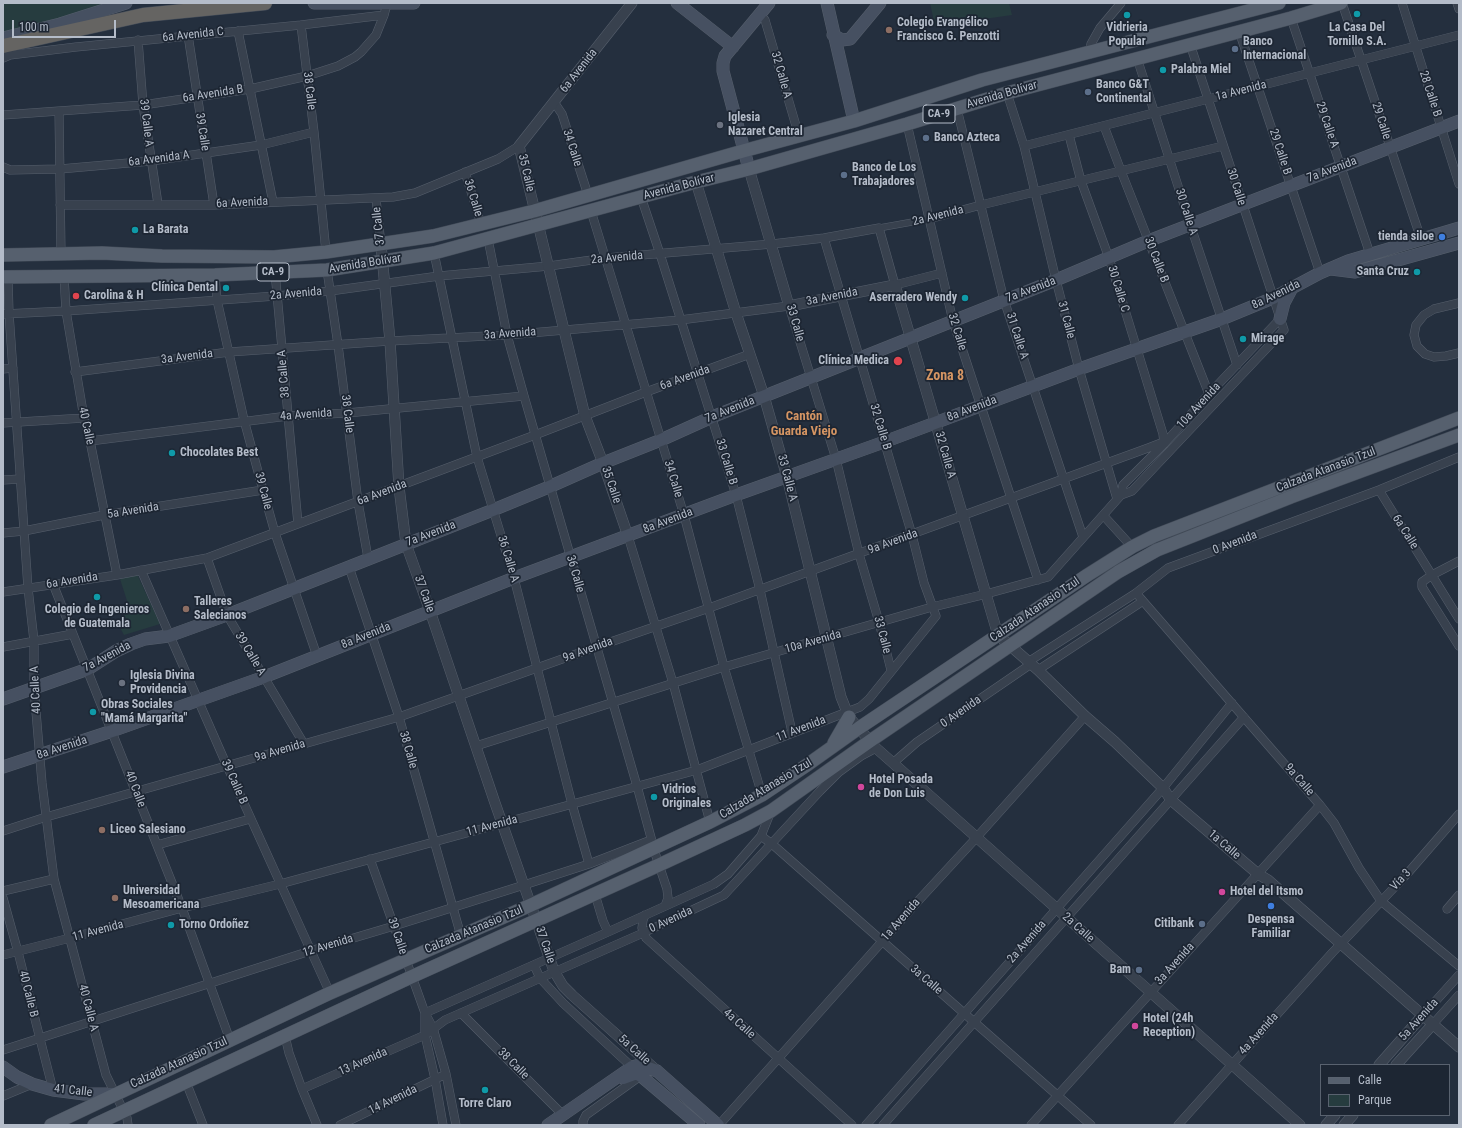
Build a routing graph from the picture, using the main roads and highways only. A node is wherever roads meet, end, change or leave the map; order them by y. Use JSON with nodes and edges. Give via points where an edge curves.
{"nodes":[{"id":1,"x":126,"y":3,"type":"edge"},
{"id":2,"x":265,"y":3,"type":"edge"},
{"id":3,"x":314,"y":3,"type":"edge"},
{"id":4,"x":414,"y":3,"type":"edge"},
{"id":5,"x":677,"y":3,"type":"edge"},
{"id":6,"x":769,"y":3,"type":"edge"},
{"id":7,"x":826,"y":3,"type":"edge"},
{"id":8,"x":880,"y":3,"type":"edge"},
{"id":9,"x":1279,"y":3,"type":"edge"},
{"id":10,"x":1341,"y":3,"type":"edge"},
{"id":11,"x":386,"y":9,"type":"edge"},
{"id":12,"x":833,"y":35,"type":"junction"},
{"id":13,"x":3,"y":38,"type":"edge"},
{"id":14,"x":3,"y":46,"type":"edge"},
{"id":15,"x":733,"y":47,"type":"junction"},
{"id":16,"x":854,"y":121,"type":"junction"},
{"id":17,"x":1459,"y":121,"type":"edge"},
{"id":18,"x":743,"y":151,"type":"junction"},
{"id":19,"x":749,"y":169,"type":"junction"},
{"id":20,"x":1459,"y":228,"type":"edge"},
{"id":21,"x":1459,"y":243,"type":"edge"},
{"id":22,"x":3,"y":255,"type":"edge"},
{"id":23,"x":1326,"y":271,"type":"junction"},
{"id":24,"x":5,"y":277,"type":"edge"},
{"id":25,"x":1292,"y":288,"type":"junction"},
{"id":26,"x":1282,"y":324,"type":"road end"},
{"id":27,"x":1459,"y":418,"type":"edge"},
{"id":28,"x":1459,"y":435,"type":"edge"},
{"id":29,"x":3,"y":699,"type":"edge"},
{"id":30,"x":848,"y":714,"type":"road end"},
{"id":31,"x":831,"y":749,"type":"junction"},
{"id":32,"x":3,"y":767,"type":"edge"},
{"id":33,"x":4,"y":1069,"type":"edge"},
{"id":34,"x":636,"y":1074,"type":"junction"},
{"id":35,"x":115,"y":1094,"type":"junction"},
{"id":36,"x":51,"y":1125,"type":"edge"},
{"id":37,"x":94,"y":1125,"type":"edge"},
{"id":38,"x":548,"y":1125,"type":"edge"},
{"id":39,"x":699,"y":1125,"type":"edge"},
{"id":40,"x":718,"y":1125,"type":"edge"}],
"edges":[{"from":1,"to":13,"type":"main road","via":[[60,24]]},
{"from":2,"to":14,"type":"highway","via":[[143,15]]},
{"from":3,"to":11,"type":"main road"},
{"from":4,"to":11,"type":"main road"},
{"from":5,"to":15,"type":"main road"},
{"from":6,"to":15,"type":"main road"},
{"from":7,"to":12,"type":"main road"},
{"from":8,"to":12,"type":"main road","via":[[850,39],[842,40]]},
{"from":9,"to":16,"type":"main road","name":"Avenida Bolívar","number":"CA-9","via":[[982,80]]},
{"from":10,"to":19,"type":"main road","name":"Avenida Bolívar","number":"CA-9","via":[[1007,93]]},
{"from":12,"to":16,"type":"main road"},
{"from":15,"to":18,"type":"main road","name":"33 Calle","via":[[723,62],[723,71]]},
{"from":16,"to":18,"type":"main road","name":"Avenida Bolívar","number":"CA-9"},
{"from":17,"to":29,"type":"main road","name":"7a Avenida","via":[[1148,241],[712,417],[493,510],[227,615],[169,636],[145,639],[131,644],[88,669]]},
{"from":18,"to":19,"type":"main road","name":"33 Calle"},
{"from":18,"to":22,"type":"main road","name":"Avenida Bolívar","number":"CA-9","via":[[534,211],[433,236],[381,245],[274,256],[102,253]]},
{"from":19,"to":24,"type":"main road","name":"Avenida Bolívar","number":"CA-9","via":[[434,253],[327,270],[215,275]]},
{"from":20,"to":23,"type":"main road","name":"8a Avenida","via":[[1348,261]]},
{"from":21,"to":23,"type":"main road","via":[[1355,272]]},
{"from":23,"to":25,"type":"main road","name":"8a Avenida"},
{"from":25,"to":26,"type":"main road","via":[[1284,303]]},
{"from":25,"to":32,"type":"main road","name":"8a Avenida","via":[[1222,319],[1079,369],[570,557],[264,677]]},
{"from":27,"to":31,"type":"main road","name":"Calzada Atanasio Tzul","via":[[1161,533],[1132,547]]},
{"from":28,"to":37,"type":"main road","name":"Calzada Atanasio Tzul","via":[[1157,550],[1118,572],[873,744],[771,811]]},
{"from":30,"to":31,"type":"main road"},
{"from":31,"to":35,"type":"main road","name":"Calzada Atanasio Tzul","via":[[762,795],[710,822],[652,844],[531,905],[330,993]]},
{"from":33,"to":35,"type":"main road","name":"41 Calle","via":[[32,1084],[53,1090]]},
{"from":34,"to":38,"type":"main road","via":[[609,1084]]},
{"from":34,"to":39,"type":"main road","name":"5a Calle"},
{"from":34,"to":40,"type":"main road","name":"5a Calle","via":[[639,1065],[657,1071]]},
{"from":35,"to":36,"type":"main road","name":"Calzada Atanasio Tzul"}]}
